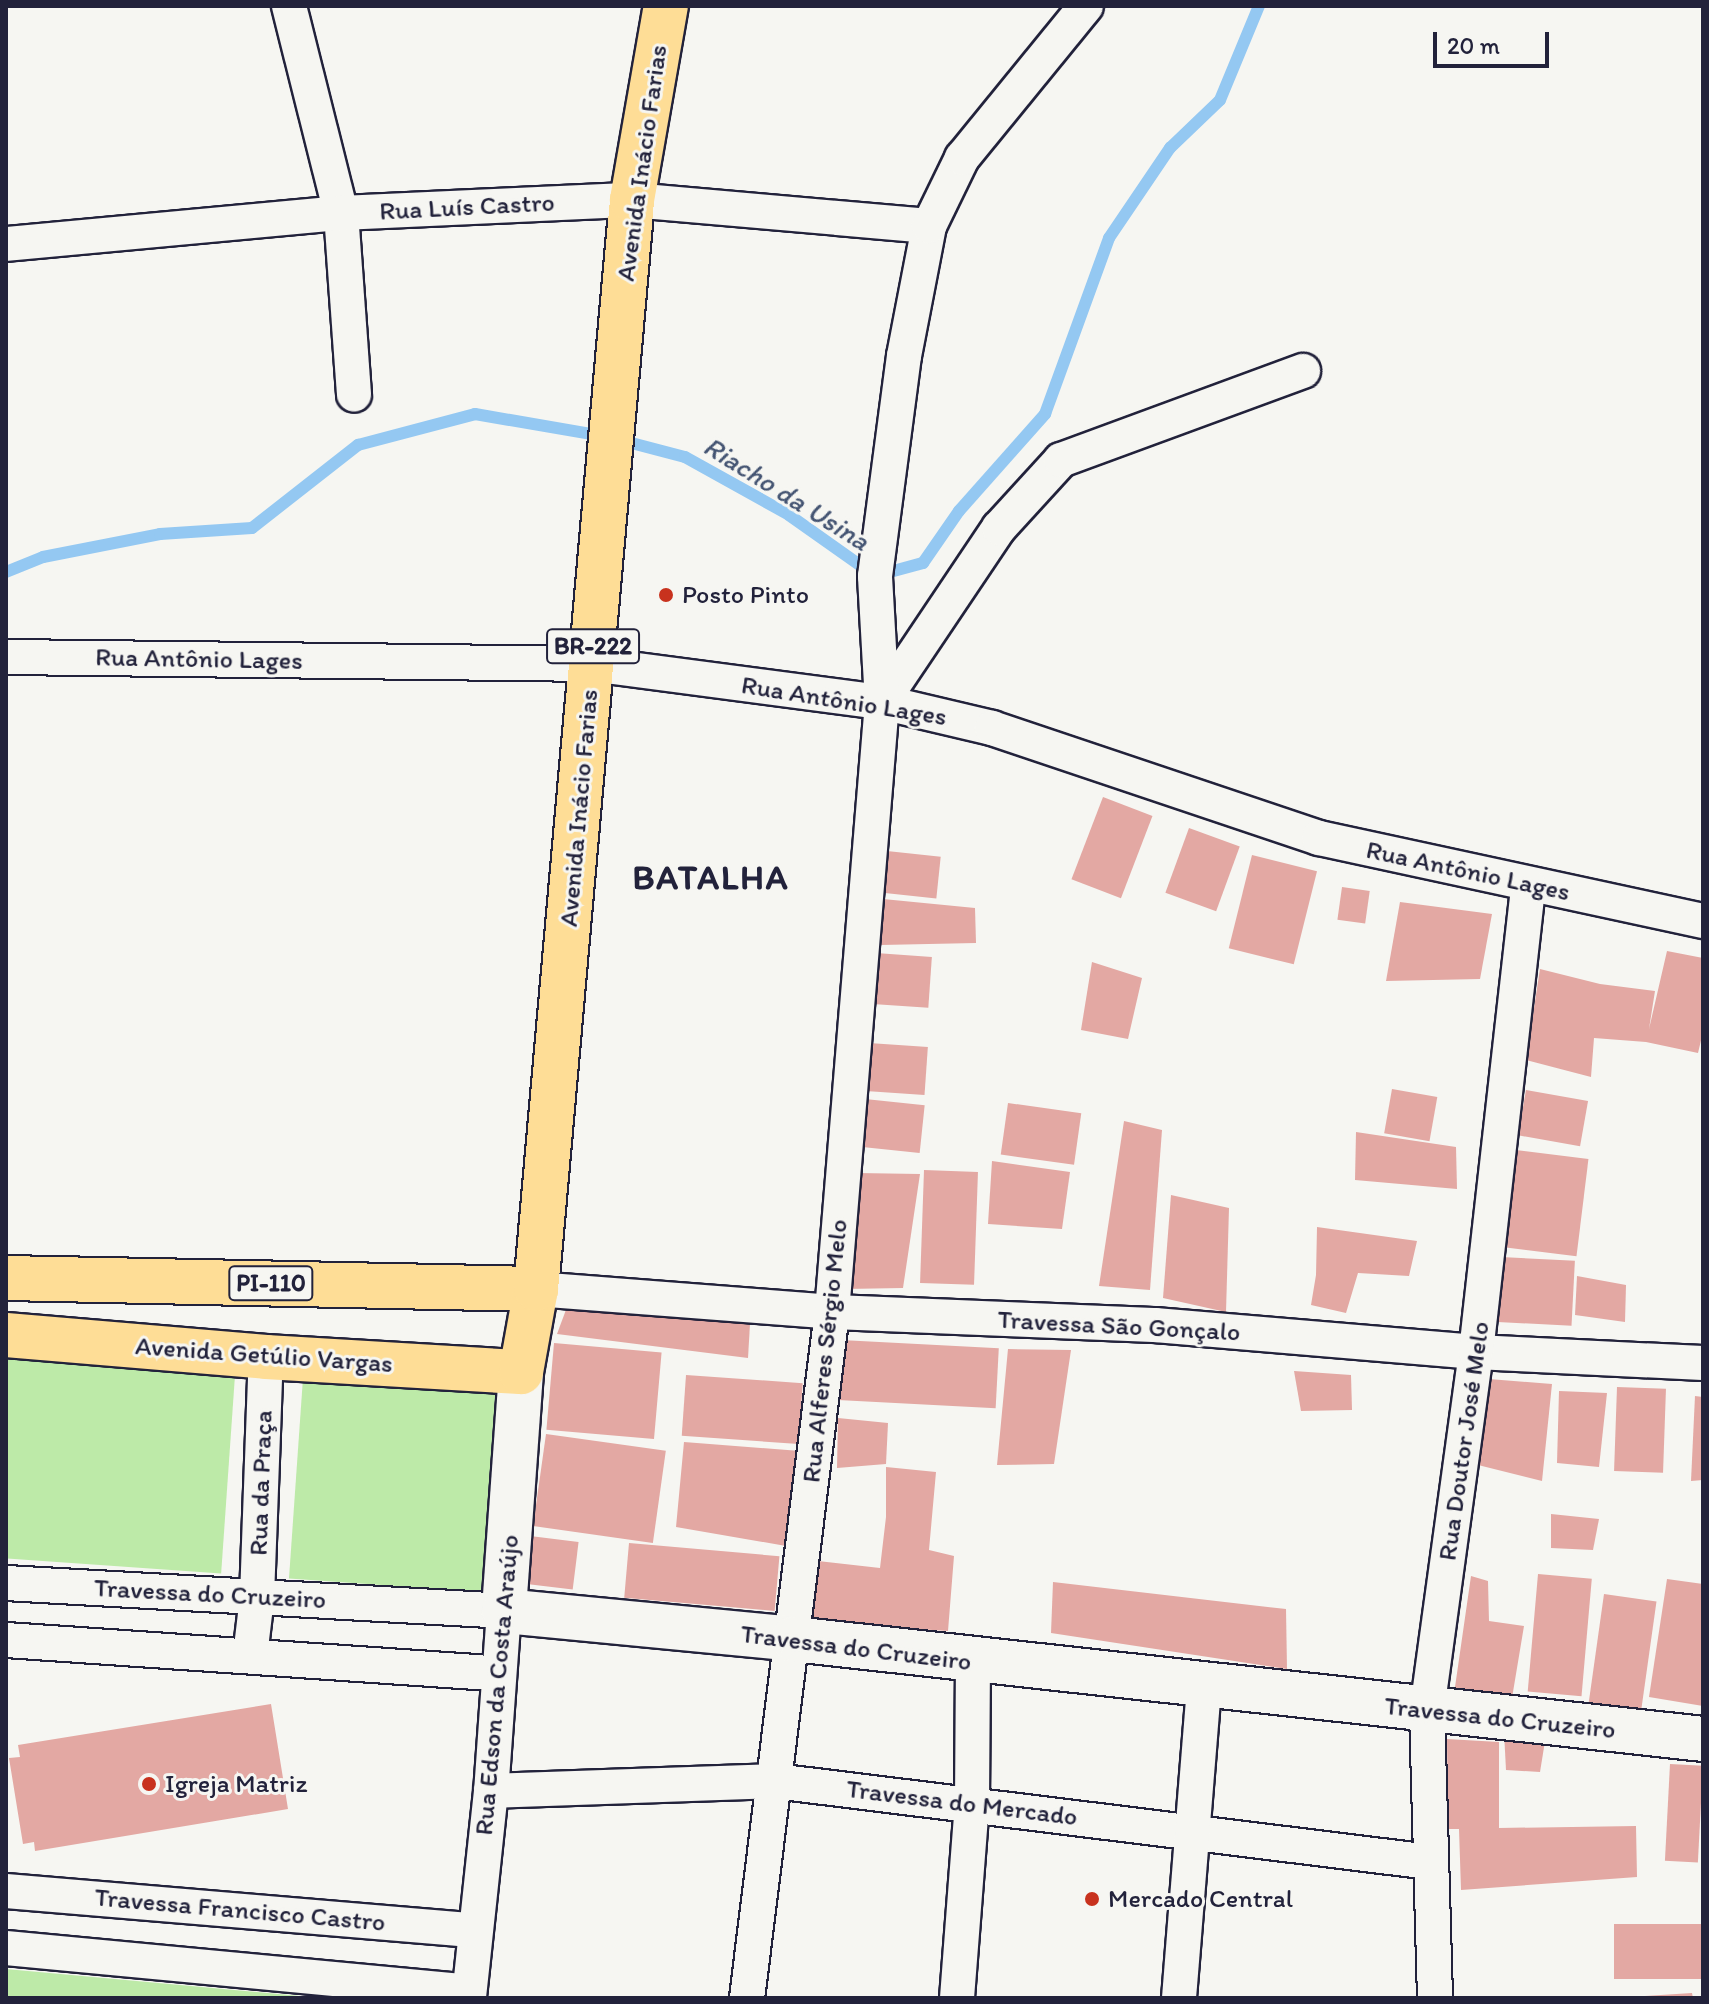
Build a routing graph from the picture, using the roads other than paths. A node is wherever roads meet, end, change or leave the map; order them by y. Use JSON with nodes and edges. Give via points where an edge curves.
{"nodes":[{"id":1,"x":289,"y":6,"type":"edge"},
{"id":2,"x":666,"y":6,"type":"edge"},
{"id":3,"x":1086,"y":6,"type":"edge"},
{"id":4,"x":632,"y":200,"type":"junction"},
{"id":5,"x":341,"y":213,"type":"junction"},
{"id":6,"x":929,"y":226,"type":"junction"},
{"id":7,"x":6,"y":244,"type":"edge"},
{"id":8,"x":1303,"y":371,"type":"dead end"},
{"id":9,"x":354,"y":395,"type":"dead end"},
{"id":10,"x":6,"y":657,"type":"edge"},
{"id":11,"x":592,"y":664,"type":"junction"},
{"id":12,"x":882,"y":702,"type":"junction"},
{"id":13,"x":1528,"y":885,"type":"junction"},
{"id":14,"x":1703,"y":921,"type":"edge"},
{"id":15,"x":6,"y":1278,"type":"edge"},
{"id":16,"x":536,"y":1289,"type":"junction"},
{"id":17,"x":832,"y":1312,"type":"junction"},
{"id":18,"x":6,"y":1335,"type":"edge"},
{"id":19,"x":1476,"y":1352,"type":"junction"},
{"id":20,"x":266,"y":1357,"type":"junction"},
{"id":21,"x":1703,"y":1363,"type":"edge"},
{"id":22,"x":521,"y":1372,"type":"junction"},
{"id":23,"x":6,"y":1583,"type":"edge"},
{"id":24,"x":257,"y":1597,"type":"junction"},
{"id":25,"x":504,"y":1611,"type":"junction"},
{"id":26,"x":793,"y":1639,"type":"junction"},
{"id":27,"x":6,"y":1640,"type":"edge"},
{"id":28,"x":250,"y":1656,"type":"junction"},
{"id":29,"x":973,"y":1661,"type":"junction"},
{"id":30,"x":499,"y":1674,"type":"junction"},
{"id":31,"x":1204,"y":1686,"type":"junction"},
{"id":32,"x":1427,"y":1710,"type":"junction"},
{"id":33,"x":1703,"y":1739,"type":"edge"},
{"id":34,"x":775,"y":1781,"type":"junction"},
{"id":35,"x":491,"y":1791,"type":"junction"},
{"id":36,"x":972,"y":1803,"type":"junction"},
{"id":37,"x":1191,"y":1831,"type":"junction"},
{"id":38,"x":1430,"y":1862,"type":"junction"},
{"id":39,"x":6,"y":1891,"type":"edge"},
{"id":40,"x":474,"y":1930,"type":"junction"},
{"id":41,"x":6,"y":1948,"type":"edge"},
{"id":42,"x":469,"y":1995,"type":"edge"},
{"id":43,"x":747,"y":1998,"type":"edge"},
{"id":44,"x":957,"y":1998,"type":"edge"},
{"id":45,"x":1179,"y":1998,"type":"edge"},
{"id":46,"x":1435,"y":1998,"type":"edge"}],
"edges":[{"from":1,"to":5,"type":"street"},
{"from":2,"to":4,"type":"main road","name":"Avenida Inácio Farias","number":"BR-222"},
{"from":3,"to":6,"type":"street","name":"Rua Alferes Sérgio Melo","via":[[962,158]]},
{"from":4,"to":5,"type":"street","name":"Rua Luís Castro"},
{"from":4,"to":6,"type":"street","name":"Rua Luís Castro"},
{"from":4,"to":11,"type":"main road","name":"Avenida Inácio Farias","number":"BR-222"},
{"from":5,"to":7,"type":"street","name":"Rua Luís Castro"},
{"from":5,"to":9,"type":"street"},
{"from":6,"to":12,"type":"street","name":"Rua Alferes Sérgio Melo","via":[[904,356],[875,576]]},
{"from":8,"to":12,"type":"street","name":"Rua Alferes Sérgio Melo","via":[[1061,460],[999,528]]},
{"from":10,"to":11,"type":"street","name":"Rua Antônio Lages"},
{"from":11,"to":12,"type":"street","name":"Rua Antônio Lages"},
{"from":11,"to":16,"type":"main road","name":"Avenida Inácio Farias","number":"BR-222"},
{"from":12,"to":13,"type":"street","name":"Rua Antônio Lages","via":[[992,728],[1319,838]]},
{"from":12,"to":17,"type":"street","name":"Rua Alferes Sérgio Melo"},
{"from":13,"to":14,"type":"street","name":"Rua Antônio Lages"},
{"from":13,"to":19,"type":"street","name":"Rua Doutor José Melo"},
{"from":15,"to":16,"type":"main road","number":"PI-110"},
{"from":16,"to":17,"type":"street","name":"Travessa São Gonçalo"},
{"from":16,"to":22,"type":"main road","name":"Avenida Inácio Farias","number":"BR-222"},
{"from":17,"to":19,"type":"street","name":"Travessa São Gonçalo","via":[[1155,1325]]},
{"from":17,"to":26,"type":"street","name":"Rua Alferes Sérgio Melo"},
{"from":18,"to":20,"type":"main road","name":"Avenida Getúlio Vargas"},
{"from":19,"to":21,"type":"street","name":"Travessa São Gonçalo"},
{"from":19,"to":32,"type":"street","name":"Rua Doutor José Melo"},
{"from":20,"to":22,"type":"main road","name":"Avenida Getúlio Vargas"},
{"from":20,"to":24,"type":"street","name":"Rua da Praça"},
{"from":22,"to":25,"type":"street","name":"Rua Edson da Costa Araújo"},
{"from":23,"to":24,"type":"street","name":"Travessa do Cruzeiro"},
{"from":24,"to":25,"type":"street","name":"Travessa do Cruzeiro"},
{"from":24,"to":28,"type":"street","name":"Rua da Praça"},
{"from":25,"to":26,"type":"street","name":"Travessa do Cruzeiro"},
{"from":25,"to":30,"type":"street","name":"Rua Edson da Costa Araújo"},
{"from":26,"to":29,"type":"street","name":"Travessa do Cruzeiro"},
{"from":26,"to":34,"type":"street","name":"Rua Alferes Sérgio Melo"},
{"from":27,"to":28,"type":"street"},
{"from":28,"to":30,"type":"street"},
{"from":29,"to":31,"type":"street","name":"Travessa do Cruzeiro"},
{"from":29,"to":36,"type":"street"},
{"from":30,"to":35,"type":"street","name":"Rua Edson da Costa Araújo"},
{"from":31,"to":32,"type":"street","name":"Travessa do Cruzeiro"},
{"from":31,"to":37,"type":"street"},
{"from":32,"to":33,"type":"street","name":"Travessa do Cruzeiro"},
{"from":32,"to":38,"type":"street","name":"Rua Doutor José Melo"},
{"from":34,"to":35,"type":"street","name":"Travessa do Mercado"},
{"from":34,"to":36,"type":"street","name":"Travessa do Mercado"},
{"from":34,"to":43,"type":"street","name":"Rua Alferes Sérgio Melo"},
{"from":35,"to":40,"type":"street","name":"Rua Edson da Costa Araújo"},
{"from":36,"to":37,"type":"street","name":"Travessa do Mercado"},
{"from":36,"to":44,"type":"street"},
{"from":37,"to":38,"type":"street","name":"Travessa do Mercado"},
{"from":37,"to":45,"type":"street"},
{"from":38,"to":46,"type":"street","name":"Rua Doutor José Melo"},
{"from":39,"to":40,"type":"street","name":"Travessa Francisco Castro"},
{"from":40,"to":42,"type":"street","name":"Rua Edson da Costa Araújo"},
{"from":41,"to":42,"type":"street"}]}
